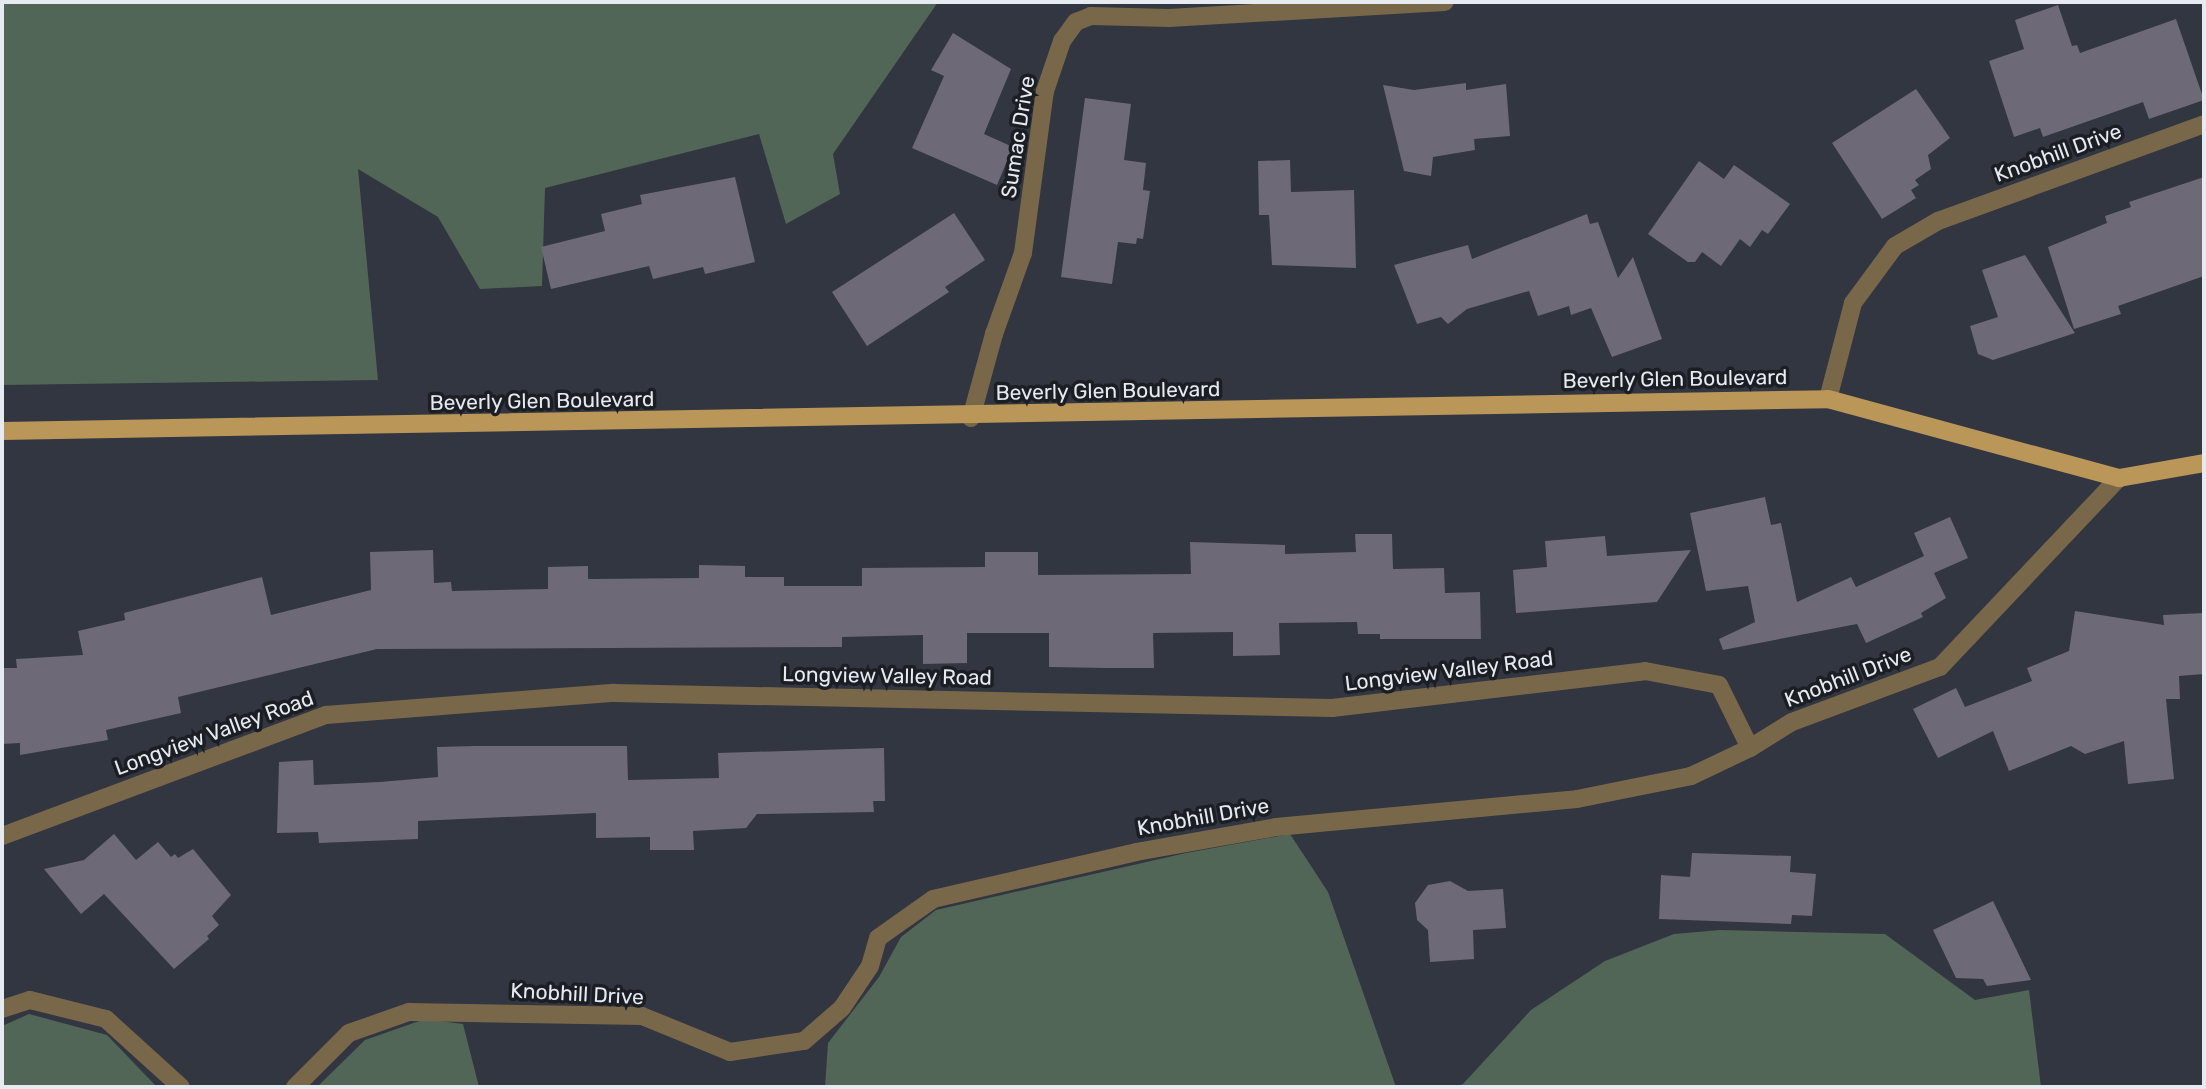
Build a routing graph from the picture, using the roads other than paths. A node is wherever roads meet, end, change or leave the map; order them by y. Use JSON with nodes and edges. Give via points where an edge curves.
{"nodes":[{"id":1,"x":1445,"y":2,"type":"edge"},
{"id":2,"x":2204,"y":124,"type":"edge"},
{"id":3,"x":1828,"y":399,"type":"junction"},
{"id":4,"x":971,"y":418,"type":"junction"},
{"id":5,"x":2,"y":431,"type":"edge"},
{"id":6,"x":2204,"y":463,"type":"edge"},
{"id":7,"x":2119,"y":478,"type":"junction"},
{"id":8,"x":1750,"y":748,"type":"junction"},
{"id":9,"x":2,"y":836,"type":"edge"},
{"id":10,"x":2,"y":1009,"type":"edge"},
{"id":11,"x":181,"y":1087,"type":"edge"},
{"id":12,"x":295,"y":1087,"type":"edge"}],
"edges":[{"from":1,"to":4,"type":"street","name":"Sumac Drive","via":[[1169,18],[1091,16],[1076,22],[1062,41],[1045,91],[1023,253]]},
{"from":2,"to":3,"type":"street","name":"Knobhill Drive","via":[[1938,221],[1895,246],[1853,303]]},
{"from":3,"to":4,"type":"main road","name":"Beverly Glen Boulevard"},
{"from":3,"to":7,"type":"main road","name":"Beverly Glen Boulevard"},
{"from":4,"to":5,"type":"main road","name":"Beverly Glen Boulevard"},
{"from":6,"to":7,"type":"main road","name":"Beverly Glen Boulevard"},
{"from":7,"to":8,"type":"street","name":"Knobhill Drive","via":[[1940,667],[1792,722]]},
{"from":8,"to":9,"type":"street","name":"Longview Valley Road","via":[[1719,685],[1646,671],[1332,708],[614,693],[326,715]]},
{"from":8,"to":12,"type":"street","name":"Knobhill Drive","via":[[1691,776],[1577,799],[1276,827],[1136,852],[933,899],[878,938],[870,965],[842,1008],[804,1041],[730,1052],[642,1016],[409,1012],[349,1033]]},
{"from":10,"to":11,"type":"street","via":[[30,1000],[106,1019]]}]}
